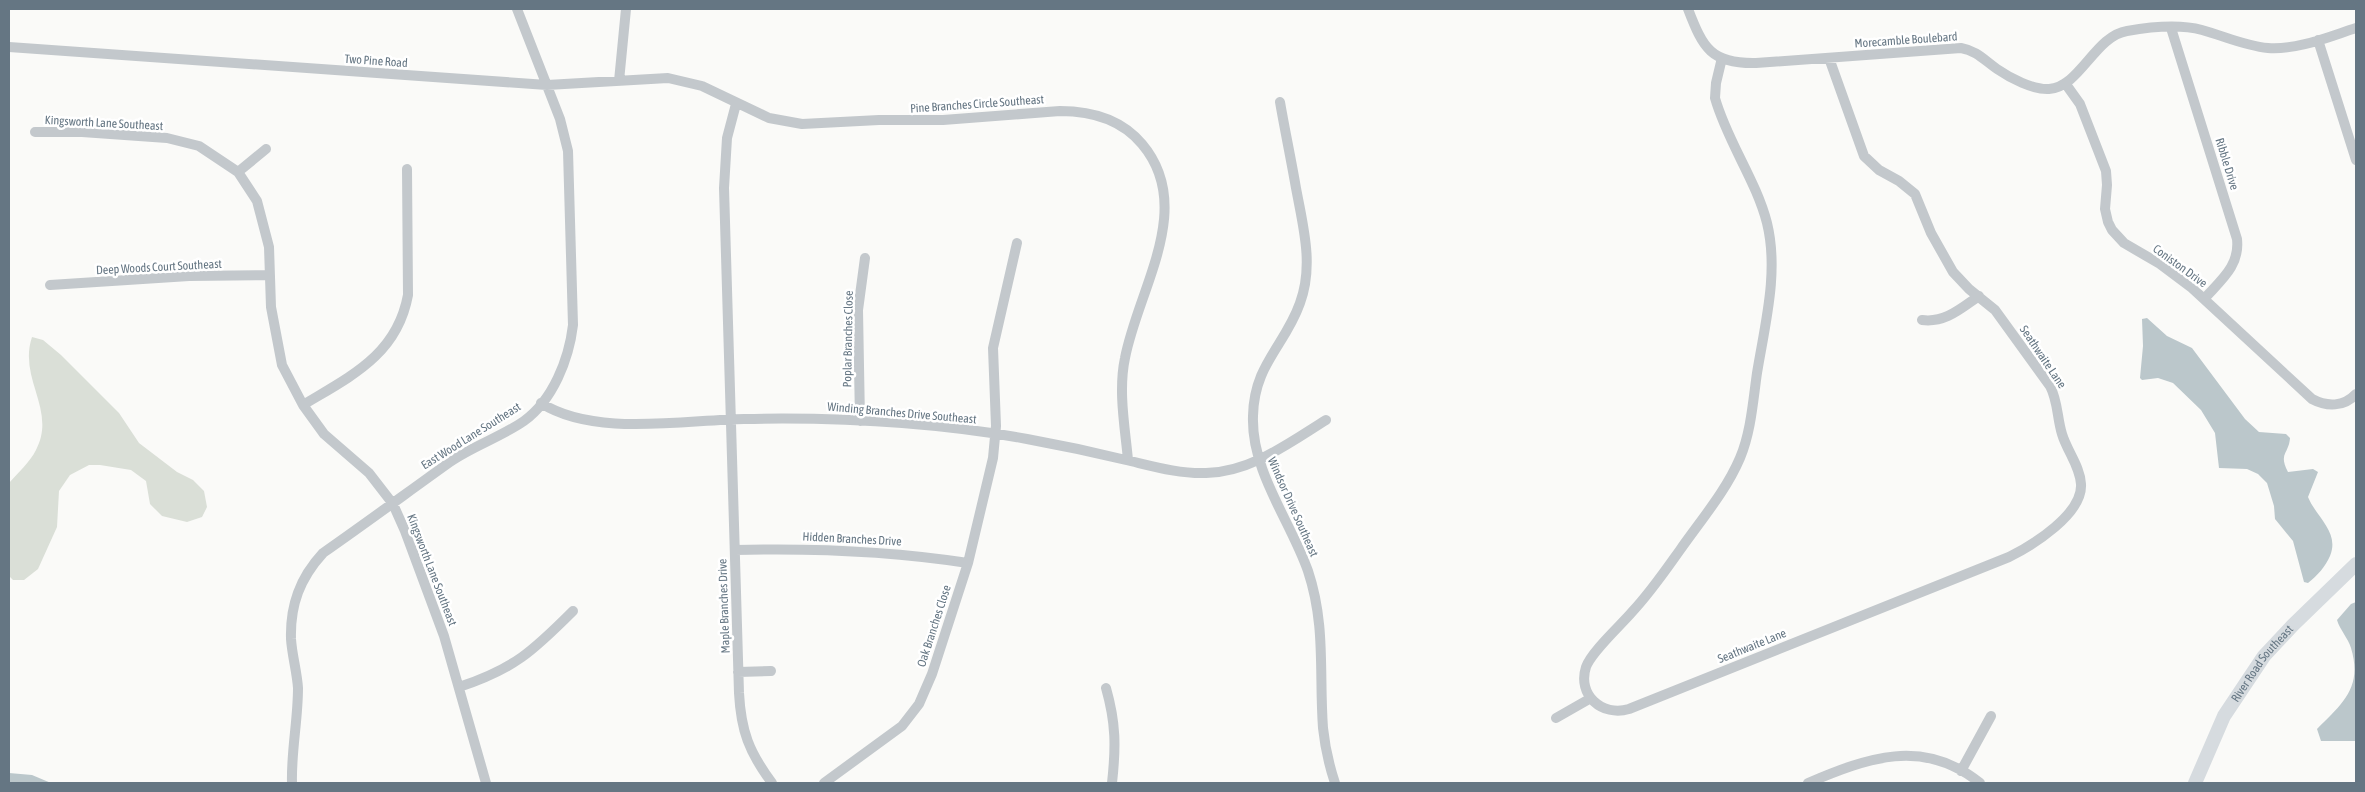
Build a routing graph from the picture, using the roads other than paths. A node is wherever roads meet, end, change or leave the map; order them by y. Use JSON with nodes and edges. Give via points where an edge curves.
{"nodes":[{"id":1,"x":517,"y":9,"type":"edge"},
{"id":2,"x":626,"y":9,"type":"edge"},
{"id":3,"x":1688,"y":9,"type":"edge"},
{"id":4,"x":2171,"y":28,"type":"junction"},
{"id":5,"x":2356,"y":28,"type":"edge"},
{"id":6,"x":2318,"y":40,"type":"junction"},
{"id":7,"x":9,"y":47,"type":"edge"},
{"id":8,"x":1722,"y":58,"type":"junction"},
{"id":9,"x":1829,"y":58,"type":"junction"},
{"id":10,"x":619,"y":81,"type":"junction"},
{"id":11,"x":2065,"y":83,"type":"junction"},
{"id":12,"x":547,"y":85,"type":"junction"},
{"id":13,"x":1280,"y":102,"type":"dead end"},
{"id":14,"x":736,"y":104,"type":"junction"},
{"id":15,"x":34,"y":132,"type":"dead end"},
{"id":16,"x":266,"y":149,"type":"dead end"},
{"id":17,"x":2356,"y":160,"type":"edge"},
{"id":18,"x":407,"y":169,"type":"dead end"},
{"id":19,"x":238,"y":172,"type":"junction"},
{"id":20,"x":1017,"y":243,"type":"dead end"},
{"id":21,"x":865,"y":258,"type":"dead end"},
{"id":22,"x":270,"y":275,"type":"junction"},
{"id":23,"x":50,"y":285,"type":"dead end"},
{"id":24,"x":1978,"y":296,"type":"junction"},
{"id":25,"x":2204,"y":298,"type":"junction"},
{"id":26,"x":1922,"y":320,"type":"dead end"},
{"id":27,"x":2356,"y":394,"type":"edge"},
{"id":28,"x":541,"y":403,"type":"junction"},
{"id":29,"x":303,"y":405,"type":"junction"},
{"id":30,"x":731,"y":419,"type":"junction"},
{"id":31,"x":860,"y":420,"type":"junction"},
{"id":32,"x":1326,"y":420,"type":"dead end"},
{"id":33,"x":996,"y":434,"type":"junction"},
{"id":34,"x":1128,"y":460,"type":"junction"},
{"id":35,"x":1258,"y":461,"type":"junction"},
{"id":36,"x":392,"y":504,"type":"junction"},
{"id":37,"x":734,"y":550,"type":"junction"},
{"id":38,"x":968,"y":563,"type":"junction"},
{"id":39,"x":2356,"y":564,"type":"edge"},
{"id":40,"x":572,"y":610,"type":"dead end"},
{"id":41,"x":771,"y":671,"type":"dead end"},
{"id":42,"x":738,"y":672,"type":"junction"},
{"id":43,"x":459,"y":687,"type":"junction"},
{"id":44,"x":1106,"y":688,"type":"dead end"},
{"id":45,"x":1591,"y":698,"type":"junction"},
{"id":46,"x":1991,"y":716,"type":"dead end"},
{"id":47,"x":1556,"y":718,"type":"dead end"},
{"id":48,"x":1961,"y":771,"type":"junction"},
{"id":49,"x":1831,"y":779,"type":"edge"},
{"id":50,"x":292,"y":783,"type":"edge"},
{"id":51,"x":486,"y":783,"type":"edge"},
{"id":52,"x":772,"y":783,"type":"edge"},
{"id":53,"x":824,"y":783,"type":"edge"},
{"id":54,"x":1112,"y":783,"type":"edge"},
{"id":55,"x":1334,"y":783,"type":"edge"},
{"id":56,"x":1808,"y":783,"type":"edge"},
{"id":57,"x":1980,"y":783,"type":"edge"},
{"id":58,"x":2195,"y":783,"type":"edge"}],
"edges":[{"from":1,"to":12,"type":"street","name":"East Wood Lane Southeast"},
{"from":2,"to":10,"type":"street"},
{"from":3,"to":8,"type":"street","via":[[1699,37]]},
{"from":4,"to":6,"type":"street","via":[[2194,28],[2268,48]]},
{"from":4,"to":11,"type":"street","via":[[2134,30],[2115,35]]},
{"from":4,"to":25,"type":"street","name":"Ribble Drive","via":[[2238,247],[2234,264]]},
{"from":5,"to":6,"type":"street"},
{"from":6,"to":17,"type":"street"},
{"from":7,"to":12,"type":"street","name":"Two Pine Road"},
{"from":8,"to":9,"type":"street","name":"Morecamble Boulebard","via":[[1742,63]]},
{"from":8,"to":45,"type":"street","via":[[1715,98],[1758,198],[1771,244],[1770,292],[1750,422],[1741,456],[1718,497],[1654,587],[1589,661],[1585,683]]},
{"from":9,"to":11,"type":"street","name":"Morecamble Boulebard","via":[[1961,48],[1978,54],[2004,73],[2032,85],[2050,89]]},
{"from":9,"to":24,"type":"street","name":"Seathwaite Lane","via":[[1864,156],[1914,194],[1945,260],[1960,281]]},
{"from":10,"to":12,"type":"street","name":"Two Pine Road"},
{"from":10,"to":14,"type":"street","name":"Two Pine Road","via":[[681,80],[702,86]]},
{"from":11,"to":25,"type":"street","name":"Coniston Drive","via":[[2080,104],[2106,171],[2105,209],[2112,230],[2124,243],[2171,272]]},
{"from":12,"to":28,"type":"street","name":"East Wood Lane Southeast","via":[[568,151],[573,325],[564,368]]},
{"from":13,"to":35,"type":"street","name":"Windsor Drive Southeast","via":[[1304,232],[1307,273],[1295,315],[1265,365],[1256,389],[1253,416]]},
{"from":14,"to":30,"type":"street","via":[[727,138],[724,170]]},
{"from":14,"to":34,"type":"street","name":"Pine Branches Circle Southeast","via":[[769,118],[818,124],[1074,111],[1115,122],[1137,139],[1159,172],[1165,213],[1122,372]]},
{"from":15,"to":19,"type":"street","name":"Kingsworth Lane Southeast","via":[[167,138],[199,146]]},
{"from":16,"to":19,"type":"street"},
{"from":18,"to":29,"type":"street","via":[[408,295],[404,314],[380,352],[362,370]]},
{"from":19,"to":22,"type":"street","name":"Kingsworth Lane Southeast","via":[[257,201],[269,247]]},
{"from":20,"to":33,"type":"street","name":"Oak Branches Close","via":[[993,348]]},
{"from":21,"to":31,"type":"street","name":"Poplar Branches Close","via":[[858,310]]},
{"from":22,"to":23,"type":"street","name":"Deep Woods Court Southeast","via":[[189,276]]},
{"from":22,"to":29,"type":"street","name":"Kingsworth Lane Southeast","via":[[271,307],[282,365]]},
{"from":24,"to":26,"type":"street","via":[[1946,318]]},
{"from":24,"to":45,"type":"street","name":"Seathwaite Lane","via":[[1995,310],[2054,393],[2062,435],[2081,483],[2078,502],[2066,517],[2009,557],[1629,708],[1621,711],[1604,709]]},
{"from":25,"to":27,"type":"street","name":"Coniston Drive","via":[[2312,399],[2329,405],[2348,400]]},
{"from":28,"to":30,"type":"street","name":"Winding Branches Drive Southeast","via":[[563,415],[598,422]]},
{"from":28,"to":36,"type":"street","name":"East Wood Lane Southeast","via":[[525,420],[460,455]]},
{"from":29,"to":36,"type":"street","name":"Kingsworth Lane Southeast","via":[[324,434],[369,473]]},
{"from":30,"to":31,"type":"street","name":"Winding Branches Drive Southeast"},
{"from":30,"to":37,"type":"street","name":"Maple Branches Drive"},
{"from":31,"to":33,"type":"street","name":"Winding Branches Drive Southeast"},
{"from":32,"to":35,"type":"street","name":"Winding Branches Drive Southeast"},
{"from":33,"to":34,"type":"street","name":"Winding Branches Drive Southeast"},
{"from":33,"to":38,"type":"street","name":"Oak Branches Close"},
{"from":34,"to":35,"type":"street","name":"Winding Branches Drive Southeast","via":[[1184,472],[1207,473],[1232,470]]},
{"from":35,"to":55,"type":"street","name":"Windsor Drive Southeast","via":[[1307,569],[1318,606],[1322,637],[1323,729]]},
{"from":36,"to":43,"type":"street","name":"Kingsworth Lane Southeast","via":[[428,590]]},
{"from":36,"to":50,"type":"street","name":"East Wood Lane Southeast","via":[[323,552],[299,585],[293,602],[291,639],[298,688]]},
{"from":37,"to":38,"type":"street","name":"Hidden Branches Drive","via":[[866,550]]},
{"from":37,"to":42,"type":"street","name":"Maple Branches Drive"},
{"from":38,"to":53,"type":"street","name":"Oak Branches Close","via":[[919,704],[892,735]]},
{"from":39,"to":58,"type":"main road","name":"River Road Southeast","via":[[2264,656],[2224,716]]},
{"from":40,"to":43,"type":"street","via":[[541,644],[515,663]]},
{"from":41,"to":42,"type":"street"},
{"from":42,"to":52,"type":"street","name":"Maple Branches Drive","via":[[745,738]]},
{"from":43,"to":51,"type":"street","name":"Kingsworth Lane Southeast"},
{"from":44,"to":54,"type":"street","via":[[1114,716]]},
{"from":45,"to":47,"type":"street"},
{"from":46,"to":48,"type":"street"},
{"from":48,"to":49,"type":"street","via":[[1933,760],[1903,755],[1876,758]]},
{"from":48,"to":57,"type":"street"},
{"from":49,"to":56,"type":"street"}]}
